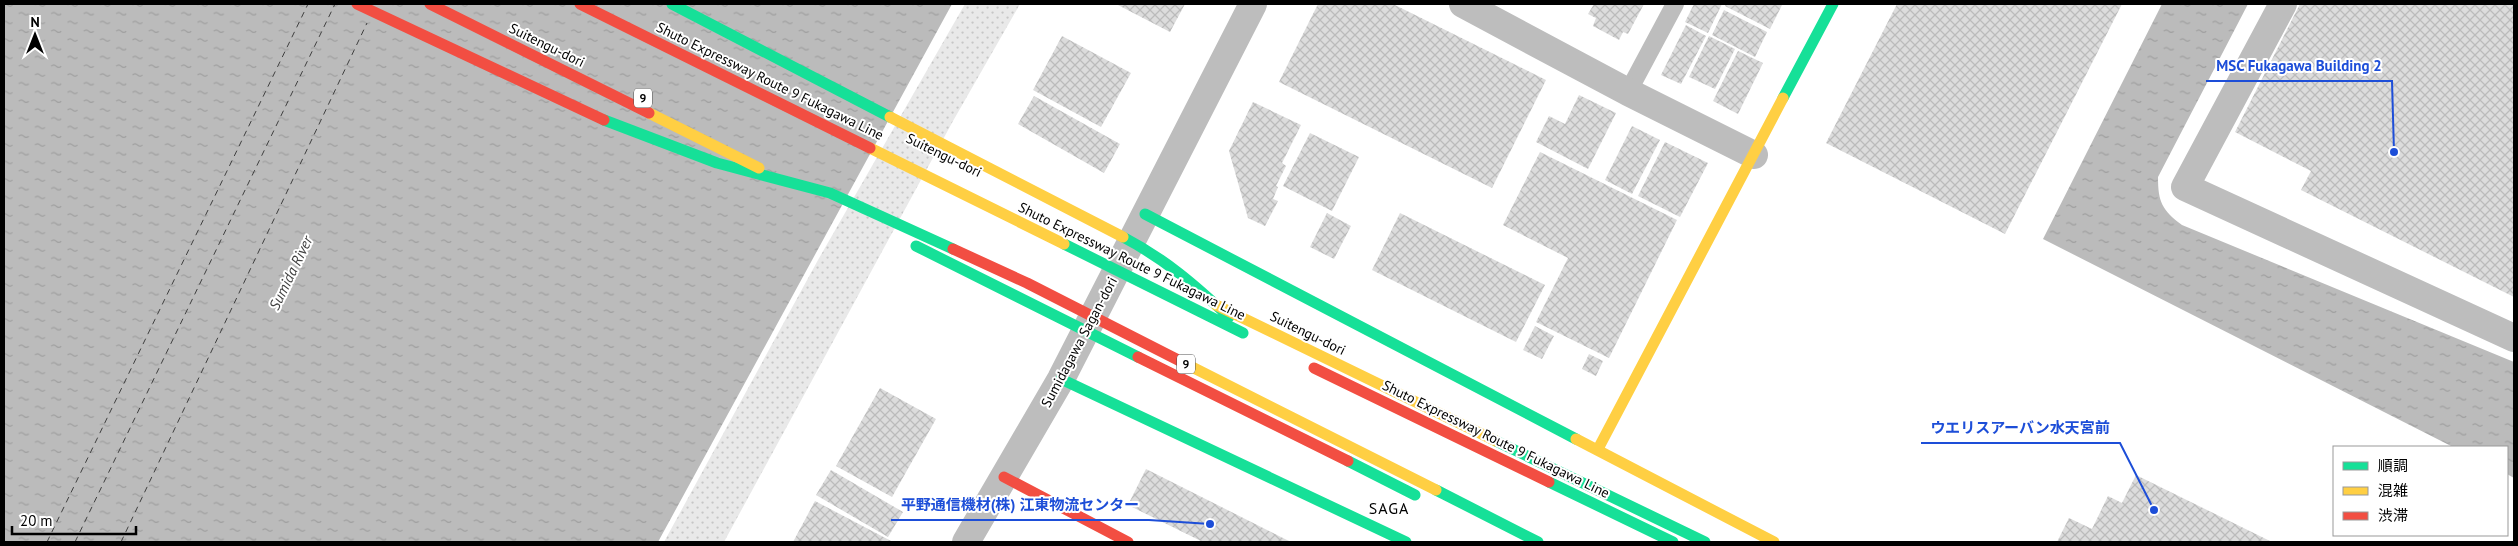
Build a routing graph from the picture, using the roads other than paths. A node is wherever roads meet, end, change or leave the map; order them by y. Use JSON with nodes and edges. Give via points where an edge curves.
{"nodes":[{"id":1,"x":357,"y":4,"type":"edge"},
{"id":2,"x":430,"y":4,"type":"edge"},
{"id":3,"x":455,"y":4,"type":"edge"},
{"id":4,"x":580,"y":4,"type":"edge"},
{"id":5,"x":602,"y":4,"type":"edge"},
{"id":6,"x":672,"y":4,"type":"edge"},
{"id":7,"x":1254,"y":4,"type":"edge"},
{"id":8,"x":1463,"y":4,"type":"edge"},
{"id":9,"x":1675,"y":4,"type":"edge"},
{"id":10,"x":1833,"y":4,"type":"edge"},
{"id":11,"x":2283,"y":4,"type":"edge"},
{"id":12,"x":1628,"y":92,"type":"junction"},
{"id":13,"x":1754,"y":155,"type":"junction"},
{"id":14,"x":958,"y":178,"type":"dead end"},
{"id":15,"x":830,"y":193,"type":"junction"},
{"id":16,"x":1145,"y":214,"type":"junction"},
{"id":17,"x":1110,"y":252,"type":"dead end"},
{"id":18,"x":1136,"y":266,"type":"dead end"},
{"id":19,"x":1172,"y":283,"type":"dead end"},
{"id":20,"x":2514,"y":338,"type":"edge"},
{"id":21,"x":1306,"y":364,"type":"dead end"},
{"id":22,"x":1061,"y":379,"type":"junction"},
{"id":23,"x":1598,"y":449,"type":"junction"},
{"id":24,"x":1004,"y":478,"type":"junction"},
{"id":25,"x":1430,"y":502,"type":"dead end"},
{"id":26,"x":966,"y":542,"type":"edge"},
{"id":27,"x":1128,"y":542,"type":"edge"},
{"id":28,"x":1406,"y":542,"type":"edge"},
{"id":29,"x":1538,"y":542,"type":"edge"},
{"id":30,"x":1674,"y":542,"type":"edge"},
{"id":31,"x":1706,"y":542,"type":"edge"},
{"id":32,"x":1774,"y":542,"type":"edge"}],
"edges":[{"from":1,"to":15,"type":"main road","bridge":true,"via":[[622,128],[717,164]]},
{"from":2,"to":25,"type":"main road","name":"Suitengu-dori","bridge":true},
{"from":3,"to":15,"type":"main road","number":"9","bridge":true},
{"from":4,"to":6,"type":"main road","name":"Shuto Expressway Route 9 Fukagawa Line","bridge":true,"via":[[1247,335],[1190,280],[1155,254]]},
{"from":5,"to":14,"type":"main road","name":"Suitengu-dori"},
{"from":7,"to":16,"type":"street","name":"Sumidagawa Sagan-dori"},
{"from":8,"to":12,"type":"street"},
{"from":9,"to":12,"type":"lane"},
{"from":10,"to":13,"type":"main road"},
{"from":11,"to":20,"type":"street","via":[[2185,187]]},
{"from":12,"to":13,"type":"street"},
{"from":13,"to":23,"type":"main road"},
{"from":15,"to":29,"type":"main road","number":"9","bridge":true,"via":[[1027,283]]},
{"from":16,"to":22,"type":"street","name":"Sumidagawa Sagan-dori"},
{"from":16,"to":23,"type":"main road"},
{"from":17,"to":18,"type":"main road"},
{"from":19,"to":31,"type":"main road","name":"Suitengu-dori","bridge":true},
{"from":21,"to":30,"type":"main road","name":"Shuto Expressway Route 9 Fukagawa Line"},
{"from":22,"to":24,"type":"street","name":"Sumidagawa Sagan-dori"},
{"from":22,"to":28,"type":"main road"},
{"from":23,"to":32,"type":"main road"},
{"from":24,"to":26,"type":"street","name":"Sumidagawa Sagan-dori"},
{"from":24,"to":27,"type":"main road"}]}
